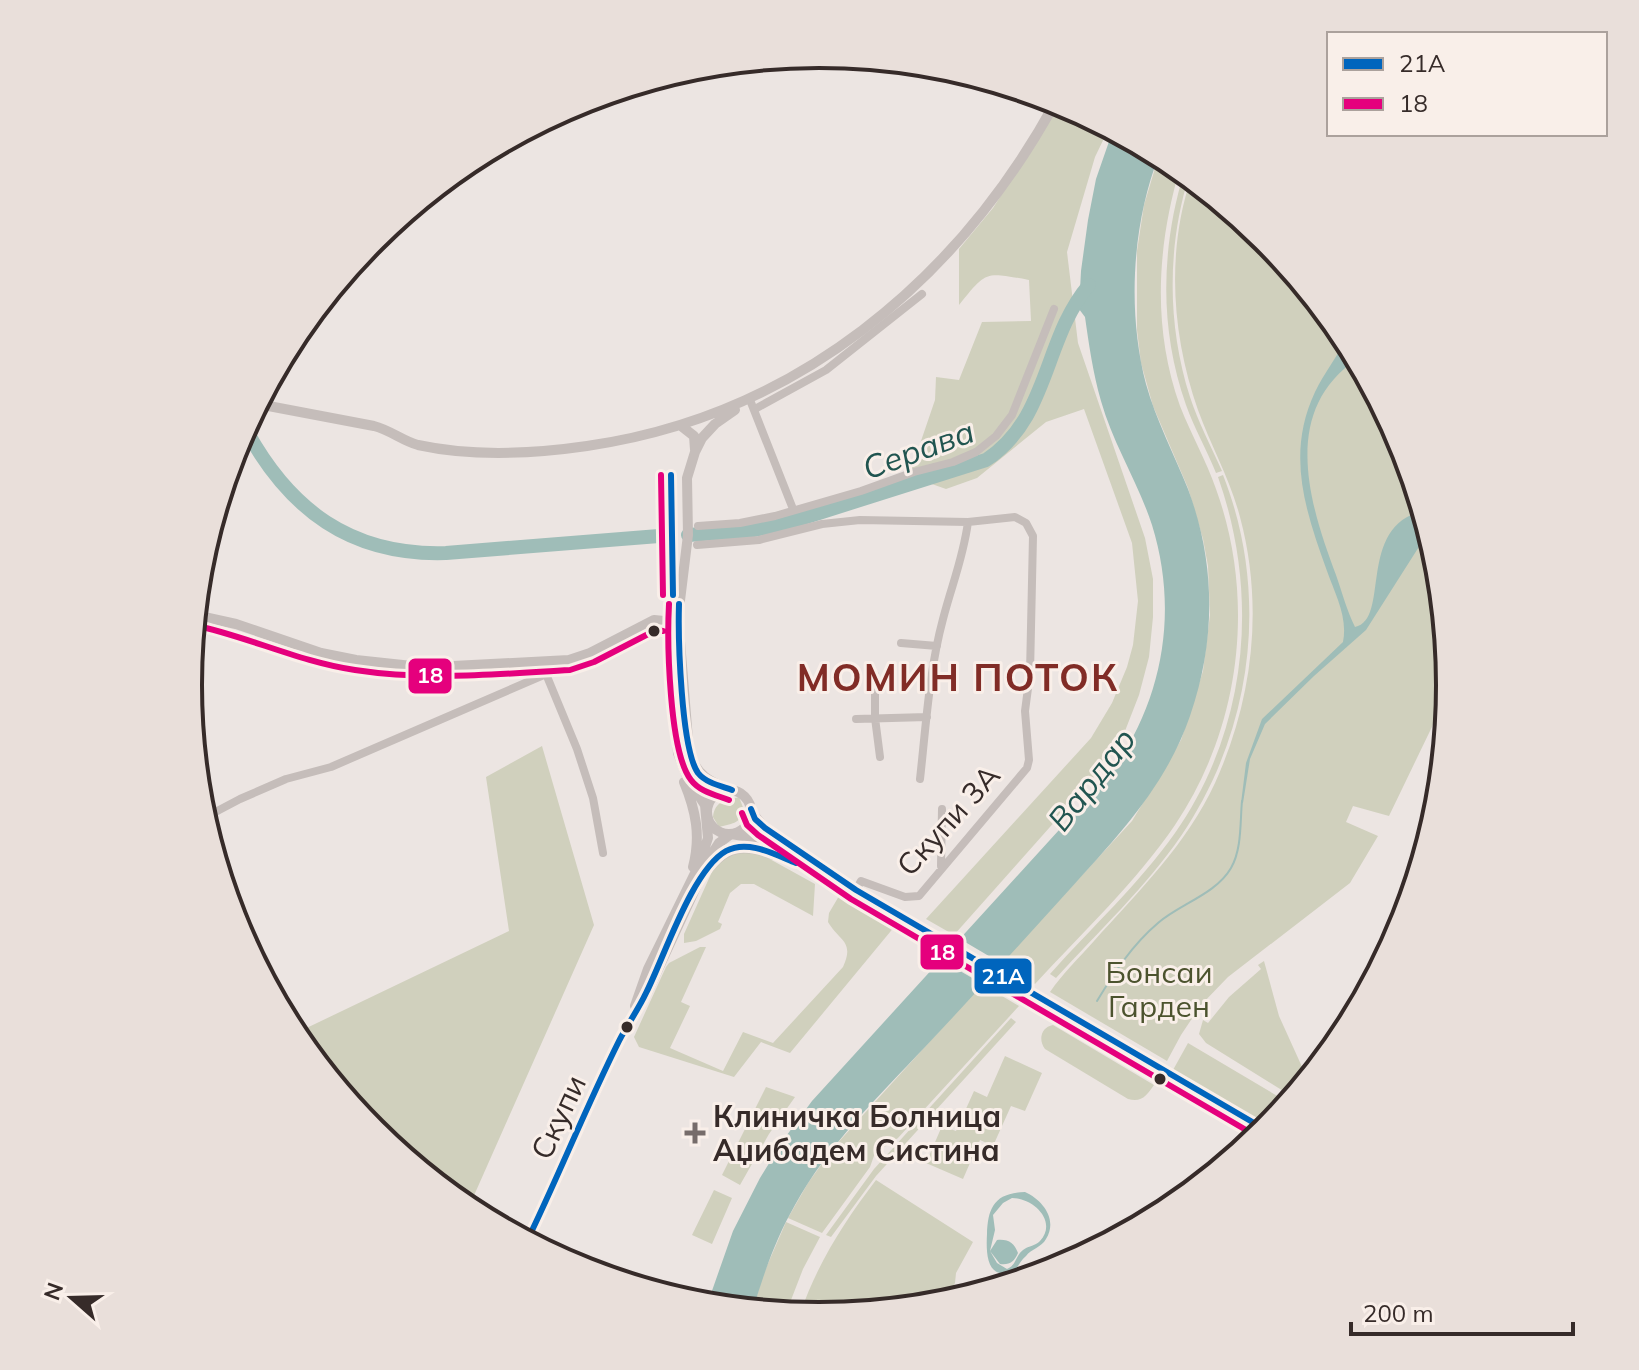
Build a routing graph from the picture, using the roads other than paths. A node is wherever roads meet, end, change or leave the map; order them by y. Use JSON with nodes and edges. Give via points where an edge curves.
{"nodes":[{"id":1,"x":1045,"y":111,"type":"edge"},
{"id":2,"x":1049,"y":113,"type":"edge"},
{"id":3,"x":1028,"y":149,"type":"junction"},
{"id":4,"x":922,"y":294,"type":"dead end"},
{"id":5,"x":1054,"y":309,"type":"dead end"},
{"id":6,"x":753,"y":404,"type":"junction"},
{"id":7,"x":269,"y":406,"type":"edge"},
{"id":8,"x":680,"y":425,"type":"junction"},
{"id":9,"x":695,"y":452,"type":"junction"},
{"id":10,"x":793,"y":509,"type":"junction"},
{"id":11,"x":968,"y":522,"type":"junction"},
{"id":12,"x":693,"y":523,"type":"junction"},
{"id":13,"x":697,"y":545,"type":"dead end"},
{"id":14,"x":207,"y":618,"type":"edge"},
{"id":15,"x":901,"y":643,"type":"dead end"},
{"id":16,"x":937,"y":646,"type":"junction"},
{"id":17,"x":558,"y":662,"type":"junction"},
{"id":18,"x":546,"y":674,"type":"junction"},
{"id":19,"x":875,"y":675,"type":"dead end"},
{"id":20,"x":927,"y":717,"type":"junction"},
{"id":21,"x":875,"y":718,"type":"junction"},
{"id":22,"x":856,"y":719,"type":"dead end"},
{"id":23,"x":678,"y":753,"type":"junction"},
{"id":24,"x":880,"y":757,"type":"dead end"},
{"id":25,"x":920,"y":779,"type":"dead end"},
{"id":26,"x":732,"y":790,"type":"junction"},
{"id":27,"x":751,"y":809,"type":"junction"},
{"id":28,"x":942,"y":809,"type":"dead end"},
{"id":29,"x":216,"y":812,"type":"edge"},
{"id":30,"x":707,"y":815,"type":"junction"},
{"id":31,"x":731,"y":834,"type":"junction"},
{"id":32,"x":603,"y":853,"type":"dead end"},
{"id":33,"x":796,"y":863,"type":"junction"},
{"id":34,"x":941,"y":867,"type":"junction"},
{"id":35,"x":697,"y":885,"type":"junction"},
{"id":36,"x":856,"y":890,"type":"junction"},
{"id":37,"x":681,"y":902,"type":"junction"},
{"id":38,"x":904,"y":922,"type":"junction"},
{"id":39,"x":632,"y":1015,"type":"junction"},
{"id":40,"x":1180,"y":1084,"type":"junction"},
{"id":41,"x":1254,"y":1123,"type":"edge"},
{"id":42,"x":1249,"y":1127,"type":"edge"},
{"id":43,"x":532,"y":1230,"type":"edge"}],
"edges":[{"from":1,"to":3,"type":"street"},
{"from":2,"to":3,"type":"street"},
{"from":3,"to":6,"type":"street","via":[[973,226],[905,296]]},
{"from":4,"to":6,"type":"street","via":[[826,370]]},
{"from":5,"to":10,"type":"street","via":[[1012,415],[986,445],[953,462]]},
{"from":6,"to":8,"type":"street"},
{"from":6,"to":9,"type":"street","via":[[709,430]]},
{"from":6,"to":10,"type":"street"},
{"from":7,"to":8,"type":"street","via":[[374,426],[417,444],[456,450],[519,452],[607,442]]},
{"from":8,"to":9,"type":"street","via":[[694,436]]},
{"from":9,"to":12,"type":"street","via":[[686,488]]},
{"from":10,"to":12,"type":"street","via":[[757,521]]},
{"from":11,"to":13,"type":"street","name":"Скупи 3А","via":[[840,521],[759,540]]},
{"from":11,"to":16,"type":"street"},
{"from":11,"to":34,"type":"street","name":"Скупи 3А","via":[[1015,517],[1033,536],[1025,711],[1029,760]]},
{"from":12,"to":26,"type":"street","via":[[679,604],[689,752],[702,777]]},
{"from":14,"to":17,"type":"street","via":[[356,660],[412,666]]},
{"from":15,"to":16,"type":"street"},
{"from":16,"to":20,"type":"street"},
{"from":17,"to":18,"type":"street"},
{"from":17,"to":23,"type":"street","via":[[590,653],[654,620],[664,621]]},
{"from":18,"to":29,"type":"street"},
{"from":18,"to":32,"type":"street","via":[[593,798]]},
{"from":19,"to":21,"type":"street"},
{"from":20,"to":21,"type":"street"},
{"from":20,"to":25,"type":"street"},
{"from":21,"to":22,"type":"street"},
{"from":21,"to":24,"type":"street"},
{"from":23,"to":30,"type":"street"},
{"from":23,"to":37,"type":"street","via":[[698,832]]},
{"from":26,"to":27,"type":"street","via":[[745,796]]},
{"from":26,"to":30,"type":"street","via":[[714,797]]},
{"from":27,"to":31,"type":"street","via":[[746,825]]},
{"from":27,"to":36,"type":"street","via":[[765,828]]},
{"from":28,"to":34,"type":"street"},
{"from":30,"to":31,"type":"street","via":[[713,828]]},
{"from":30,"to":37,"type":"street","name":"Скупи","via":[[705,850]]},
{"from":31,"to":33,"type":"street","via":[[756,839]]},
{"from":31,"to":35,"type":"street","name":"Скупи","via":[[716,847]]},
{"from":33,"to":35,"type":"street","via":[[755,848],[733,849],[718,857]]},
{"from":33,"to":38,"type":"street"},
{"from":34,"to":36,"type":"street","name":"Скупи 3А","via":[[912,898],[861,881]]},
{"from":35,"to":39,"type":"street","name":"Скупи"},
{"from":36,"to":38,"type":"street"},
{"from":37,"to":39,"type":"street","name":"Скупи"},
{"from":38,"to":40,"type":"street"},
{"from":39,"to":43,"type":"street","name":"Скупи"},
{"from":40,"to":41,"type":"street"},
{"from":40,"to":42,"type":"street"}]}
